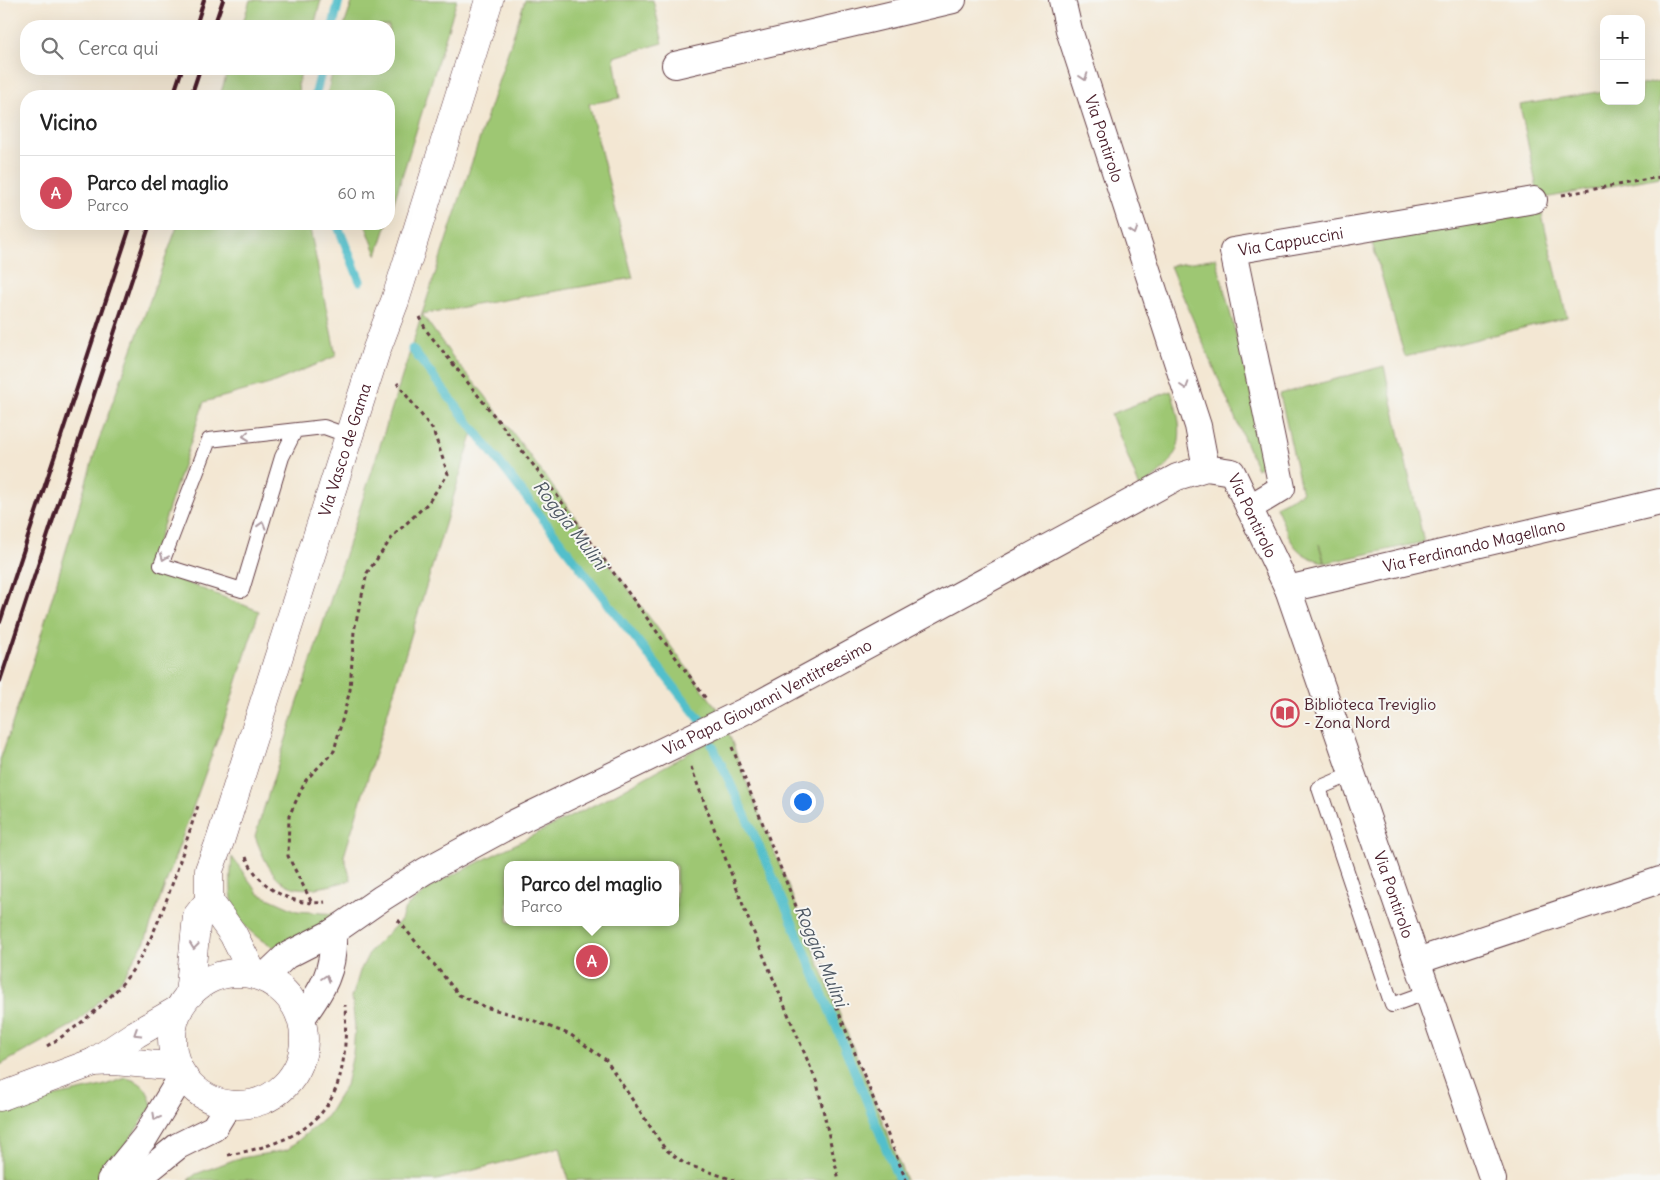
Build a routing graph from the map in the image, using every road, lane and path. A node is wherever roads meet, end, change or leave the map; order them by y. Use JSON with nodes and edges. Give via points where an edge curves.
{"nodes":[{"id":1,"x":488,"y":0,"type":"edge"},
{"id":2,"x":953,"y":0,"type":"edge"},
{"id":3,"x":1062,"y":0,"type":"edge"},
{"id":4,"x":675,"y":65,"type":"dead end"},
{"id":5,"x":1660,"y":177,"type":"edge"},
{"id":6,"x":1534,"y":200,"type":"joint"},
{"id":7,"x":376,"y":351,"type":"junction"},
{"id":8,"x":295,"y":431,"type":"junction"},
{"id":9,"x":349,"y":436,"type":"junction"},
{"id":10,"x":1206,"y":468,"type":"junction"},
{"id":11,"x":1660,"y":502,"type":"edge"},
{"id":12,"x":1249,"y":508,"type":"junction"},
{"id":13,"x":1288,"y":589,"type":"junction"},
{"id":14,"x":689,"y":761,"type":"dead end"},
{"id":15,"x":1352,"y":774,"type":"junction"},
{"id":16,"x":202,"y":794,"type":"dead end"},
{"id":17,"x":190,"y":830,"type":"junction"},
{"id":18,"x":220,"y":841,"type":"junction"},
{"id":19,"x":1660,"y":880,"type":"edge"},
{"id":20,"x":209,"y":901,"type":"junction"},
{"id":21,"x":329,"y":901,"type":"dead end"},
{"id":22,"x":312,"y":902,"type":"junction"},
{"id":23,"x":390,"y":922,"type":"dead end"},
{"id":24,"x":333,"y":932,"type":"junction"},
{"id":25,"x":1417,"y":961,"type":"junction"},
{"id":26,"x":258,"y":976,"type":"junction"},
{"id":27,"x":1428,"y":992,"type":"junction"},
{"id":28,"x":184,"y":1002,"type":"junction"},
{"id":29,"x":345,"y":1003,"type":"dead end"},
{"id":30,"x":302,"y":1018,"type":"junction"},
{"id":31,"x":40,"y":1051,"type":"dead end"},
{"id":32,"x":94,"y":1062,"type":"junction"},
{"id":33,"x":180,"y":1071,"type":"junction"},
{"id":34,"x":0,"y":1097,"type":"edge"},
{"id":35,"x":228,"y":1105,"type":"junction"},
{"id":36,"x":226,"y":1155,"type":"dead end"},
{"id":37,"x":110,"y":1180,"type":"edge"},
{"id":38,"x":136,"y":1180,"type":"edge"},
{"id":39,"x":734,"y":1180,"type":"edge"},
{"id":40,"x":839,"y":1180,"type":"edge"},
{"id":41,"x":1493,"y":1180,"type":"edge"}],
"edges":[{"from":1,"to":7,"type":"street","name":"Via Vasco de Gama","via":[[395,300]]},
{"from":2,"to":4,"type":"street"},
{"from":3,"to":10,"type":"street","name":"Via Pontirolo","one_way":true,"via":[[1198,426]]},
{"from":5,"to":6,"type":"path"},
{"from":6,"to":12,"type":"street","name":"Via Cappuccini","via":[[1234,251],[1282,488]]},
{"from":7,"to":9,"type":"street","name":"Via Vasco de Gama"},
{"from":7,"to":22,"type":"path","via":[[433,430],[448,474],[428,503],[394,535],[367,573],[354,631],[350,690],[334,750],[306,780],[289,816],[288,856]]},
{"from":8,"to":8,"type":"lane","one_way":true,"via":[[209,440],[161,565],[242,590],[282,457]]},
{"from":8,"to":9,"type":"lane","via":[[324,427]]},
{"from":9,"to":18,"type":"street","name":"Via Vasco de Gama"},
{"from":10,"to":12,"type":"street","name":"Via Pontirolo","via":[[1232,472]]},
{"from":10,"to":24,"type":"street","name":"Via Papa Giovanni Ventitreesimo","via":[[1176,477],[752,708],[508,826],[410,881]]},
{"from":11,"to":13,"type":"street","name":"Via Ferdinando Magellano"},
{"from":12,"to":13,"type":"street","name":"Via Pontirolo"},
{"from":13,"to":15,"type":"street","name":"Via Pontirolo"},
{"from":14,"to":40,"type":"path","via":[[749,921],[817,1083]]},
{"from":15,"to":25,"type":"street","name":"Via Pontirolo"},
{"from":15,"to":27,"type":"lane","via":[[1319,788],[1392,1005]]},
{"from":16,"to":17,"type":"path"},
{"from":17,"to":18,"type":"path"},
{"from":17,"to":31,"type":"path","via":[[148,943],[129,975],[86,1021]]},
{"from":18,"to":20,"type":"street","name":"Via Vasco de Gama","via":[[209,870]]},
{"from":18,"to":22,"type":"path","via":[[242,848],[250,866],[272,890],[291,900]]},
{"from":19,"to":25,"type":"street","name":"Via Pontirolo"},
{"from":20,"to":26,"type":"street"},
{"from":20,"to":28,"type":"street","one_way":true,"via":[[197,916]]},
{"from":21,"to":22,"type":"path"},
{"from":23,"to":39,"type":"path","via":[[396,917],[459,995],[485,1007],[571,1035],[606,1060],[666,1149],[686,1164]]},
{"from":24,"to":26,"type":"street","name":"Via Papa Giovanni Ventitreesimo","via":[[286,956]]},
{"from":30,"to":24,"type":"street","one_way":true,"via":[[323,988],[334,954]]},
{"from":25,"to":27,"type":"street","name":"Via Pontirolo"},
{"from":26,"to":28,"type":"street","via":[[236,973],[218,976],[202,984]]},
{"from":26,"to":30,"type":"street","via":[[274,983],[291,998]]},
{"from":27,"to":41,"type":"street","name":"Via Pontirolo"},
{"from":28,"to":32,"type":"street","one_way":true},
{"from":28,"to":33,"type":"street","via":[[173,1025],[171,1042]]},
{"from":29,"to":36,"type":"path","via":[[347,1038],[344,1067],[331,1101],[309,1126],[285,1141]]},
{"from":30,"to":35,"type":"street","via":[[305,1040],[301,1062],[290,1082],[272,1097],[251,1105]]},
{"from":32,"to":33,"type":"street","via":[[115,1061]]},
{"from":32,"to":34,"type":"street"},
{"from":33,"to":35,"type":"street","via":[[206,1098]]},
{"from":33,"to":37,"type":"street","one_way":true,"via":[[145,1137]]},
{"from":35,"to":38,"type":"street","via":[[214,1128],[178,1146]]}]}
